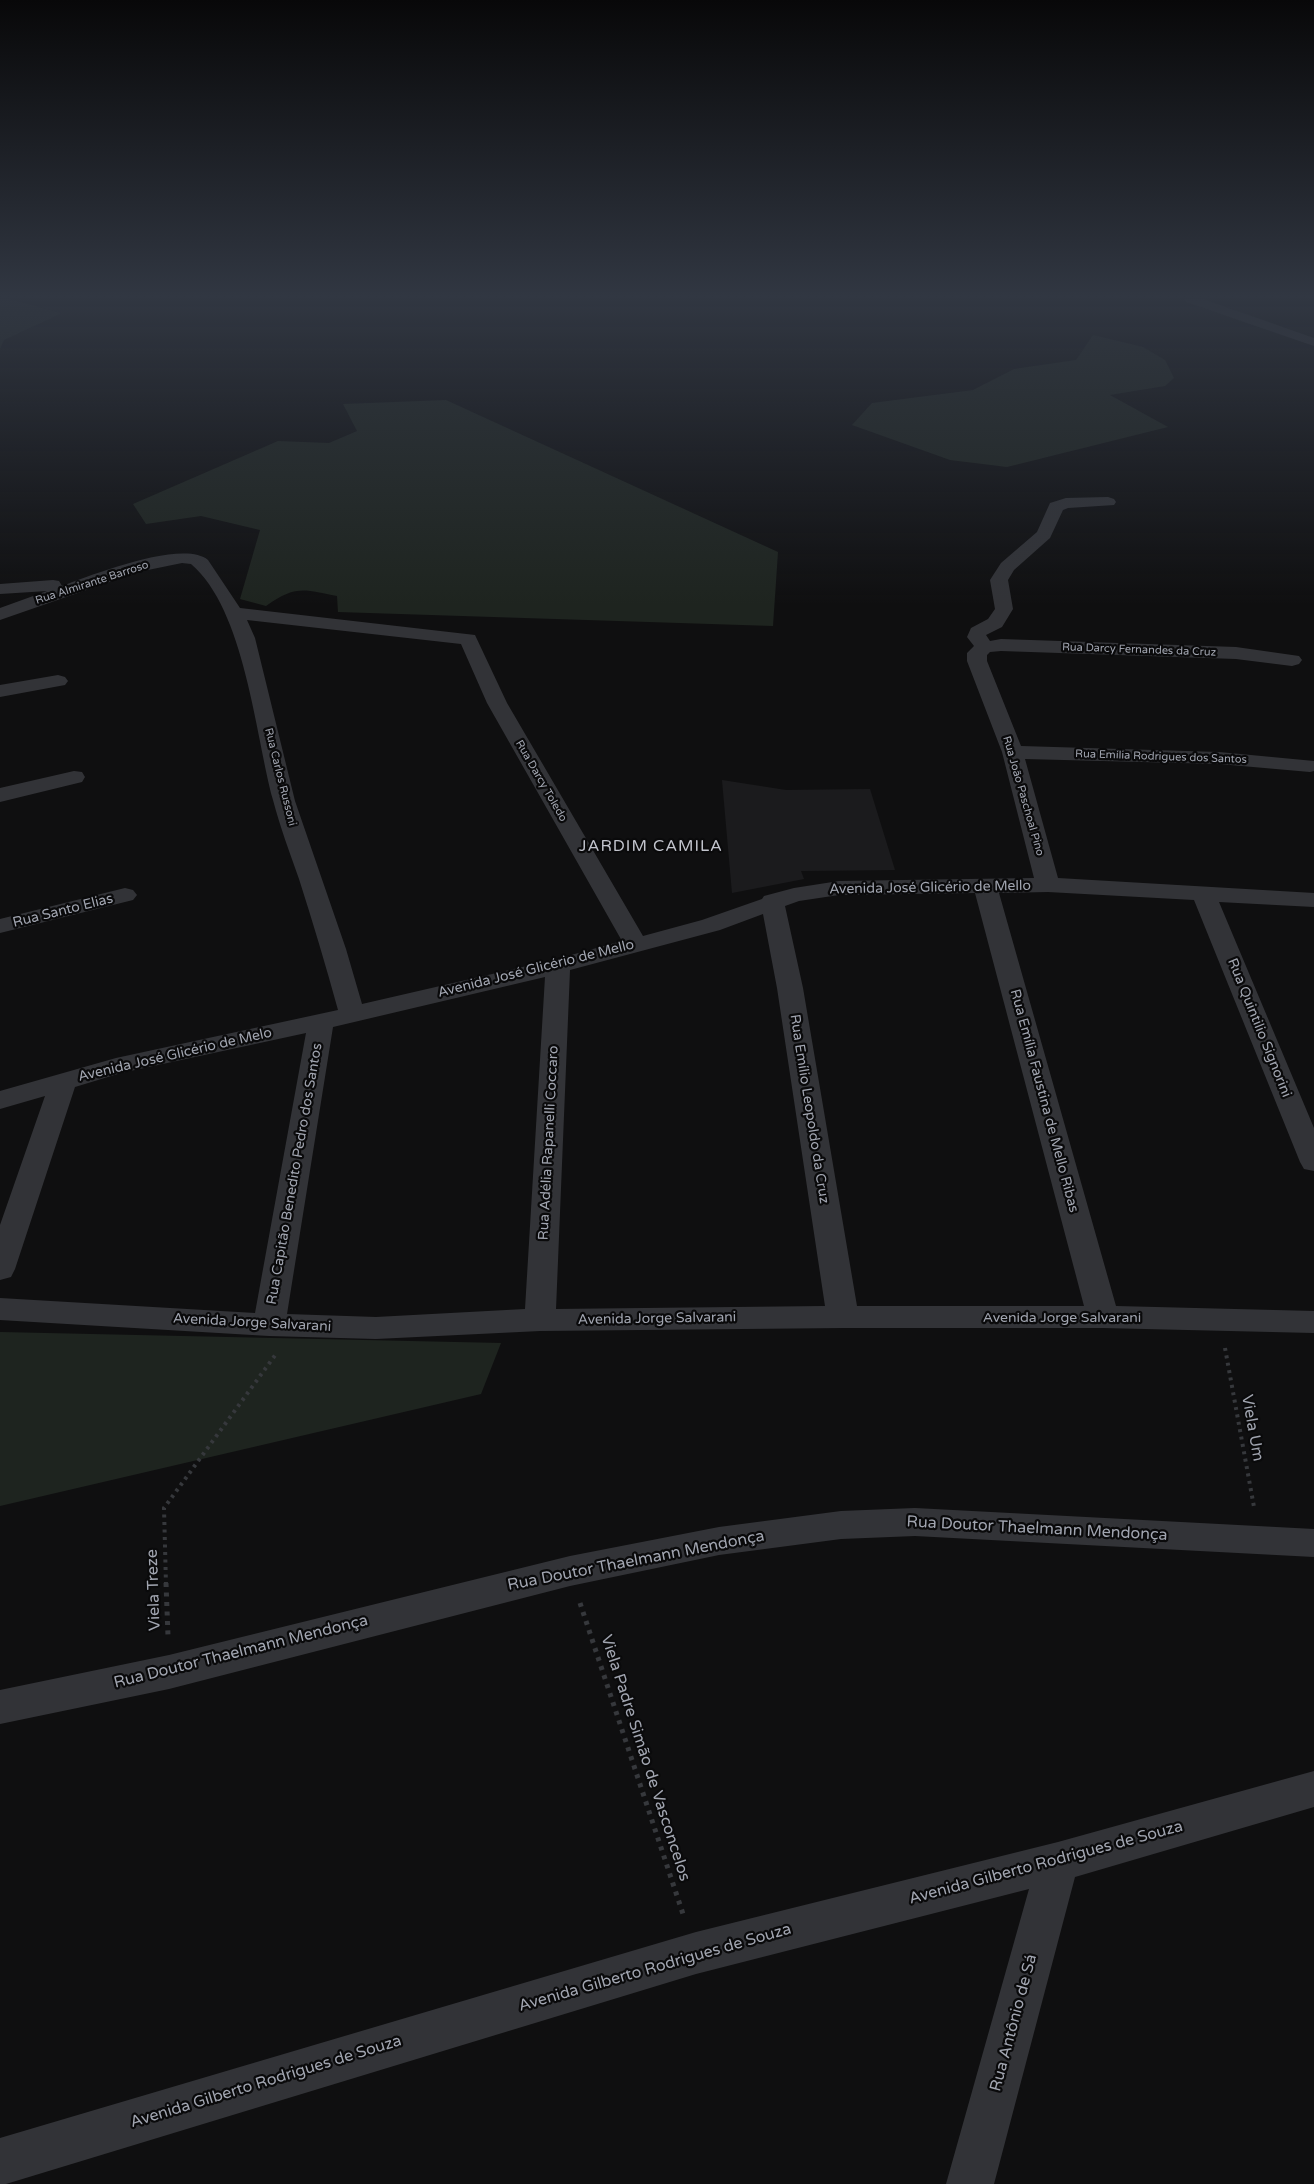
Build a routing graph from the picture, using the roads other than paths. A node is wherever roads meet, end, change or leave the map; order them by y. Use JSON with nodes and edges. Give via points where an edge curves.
{"nodes":[{"id":1,"x":1108,"y":502,"type":"dead end"},
{"id":2,"x":186,"y":556,"type":"joint"},
{"id":3,"x":92,"y":581,"type":"junction"},
{"id":4,"x":0,"y":590,"type":"edge"},
{"id":5,"x":235,"y":613,"type":"junction"},
{"id":6,"x":0,"y":614,"type":"edge"},
{"id":7,"x":985,"y":647,"type":"junction"},
{"id":8,"x":1292,"y":660,"type":"dead end"},
{"id":9,"x":58,"y":681,"type":"dead end"},
{"id":10,"x":0,"y":691,"type":"edge"},
{"id":11,"x":1013,"y":752,"type":"junction"},
{"id":12,"x":1310,"y":766,"type":"dead end"},
{"id":13,"x":74,"y":778,"type":"dead end"},
{"id":14,"x":0,"y":795,"type":"edge"},
{"id":15,"x":1048,"y":885,"type":"junction"},
{"id":16,"x":985,"y":886,"type":"junction"},
{"id":17,"x":125,"y":895,"type":"dead end"},
{"id":18,"x":1204,"y":895,"type":"junction"},
{"id":19,"x":1314,"y":900,"type":"edge"},
{"id":20,"x":772,"y":902,"type":"junction"},
{"id":21,"x":0,"y":926,"type":"edge"},
{"id":22,"x":636,"y":944,"type":"junction"},
{"id":23,"x":558,"y":966,"type":"junction"},
{"id":24,"x":352,"y":1014,"type":"junction"},
{"id":25,"x":321,"y":1022,"type":"junction"},
{"id":26,"x":64,"y":1080,"type":"junction"},
{"id":27,"x":0,"y":1100,"type":"edge"},
{"id":28,"x":1314,"y":1162,"type":"edge"},
{"id":29,"x":0,"y":1269,"type":"edge"},
{"id":30,"x":0,"y":1309,"type":"edge"},
{"id":31,"x":843,"y":1317,"type":"junction"},
{"id":32,"x":1103,"y":1317,"type":"junction"},
{"id":33,"x":540,"y":1320,"type":"junction"},
{"id":34,"x":1314,"y":1322,"type":"edge"},
{"id":35,"x":283,"y":1325,"type":"junction"},
{"id":36,"x":1314,"y":1543,"type":"edge"},
{"id":37,"x":0,"y":1707,"type":"edge"},
{"id":38,"x":1314,"y":1789,"type":"edge"},
{"id":39,"x":1058,"y":1862,"type":"junction"},
{"id":40,"x":0,"y":2162,"type":"edge"},
{"id":41,"x":970,"y":2184,"type":"edge"}],
"edges":[{"from":1,"to":7,"type":"street","name":"Rua João Paschoal Pino","via":[[1066,503],[1056,507],[1044,534],[1007,568],[999,580],[1004,609],[995,623],[978,632],[976,637]]},
{"from":2,"to":3,"type":"street","name":"Rua Almirante Barroso"},
{"from":2,"to":5,"type":"street","name":"Rua Carlos Russoni","via":[[202,564]]},
{"from":3,"to":4,"type":"street"},
{"from":3,"to":6,"type":"street","name":"Rua Almirante Barroso"},
{"from":5,"to":22,"type":"street","name":"Rua Darcy Toledo","via":[[468,639],[497,703]]},
{"from":5,"to":24,"type":"street","name":"Rua Carlos Russoni","via":[[248,647],[284,801],[334,949]]},
{"from":7,"to":8,"type":"street","name":"Rua Darcy Fernandes da Cruz","via":[[1236,654]]},
{"from":7,"to":11,"type":"street","name":"Rua João Paschoal Pino","via":[[977,654],[977,661]]},
{"from":9,"to":10,"type":"street"},
{"from":11,"to":12,"type":"street","name":"Rua Emília Rodrigues dos Santos","via":[[1219,758]]},
{"from":11,"to":15,"type":"street","name":"Rua João Paschoal Pino"},
{"from":13,"to":14,"type":"street"},
{"from":15,"to":16,"type":"street","name":"Avenida José Glicério de Mello"},
{"from":15,"to":18,"type":"street","name":"Avenida José Glicério de Mello"},
{"from":16,"to":20,"type":"street","name":"Avenida José Glicério de Mello","via":[[838,888]]},
{"from":16,"to":32,"type":"street","name":"Rua Emília Faustina de Mello Ribas"},
{"from":17,"to":21,"type":"street","name":"Rua Santo Elias"},
{"from":18,"to":19,"type":"street","name":"Avenida José Glicério de Mello"},
{"from":18,"to":28,"type":"street","name":"Rua Quintilio Signorini"},
{"from":20,"to":22,"type":"street","name":"Avenida José Glicério de Mello","via":[[711,925]]},
{"from":20,"to":31,"type":"street","name":"Rua Emílio Leopoldo da Cruz","via":[[790,988]]},
{"from":22,"to":23,"type":"street","name":"Avenida José Glicério de Mello"},
{"from":23,"to":24,"type":"street","name":"Avenida José Glicério de Mello"},
{"from":23,"to":33,"type":"street","name":"Rua Adélia Rapanelli Coccaro"},
{"from":24,"to":25,"type":"street","name":"Avenida José Glicério de Melo"},
{"from":25,"to":26,"type":"street","name":"Avenida José Glicério de Melo"},
{"from":25,"to":35,"type":"street","name":"Rua Capitão Benedito Pedro dos Santos"},
{"from":26,"to":27,"type":"street","name":"Avenida José Glicério de Melo"},
{"from":26,"to":29,"type":"street"},
{"from":30,"to":35,"type":"street","name":"Avenida Jorge Salvarani"},
{"from":31,"to":32,"type":"street","name":"Avenida Jorge Salvarani"},
{"from":31,"to":33,"type":"street","name":"Avenida Jorge Salvarani"},
{"from":32,"to":34,"type":"street","name":"Avenida Jorge Salvarani"},
{"from":33,"to":35,"type":"street","name":"Avenida Jorge Salvarani","via":[[376,1328]]},
{"from":36,"to":37,"type":"street","name":"Rua Doutor Thaelmann Mendonça","via":[[916,1522],[841,1524],[719,1541],[570,1571],[169,1672]]},
{"from":38,"to":39,"type":"street","name":"Avenida Gilberto Rodrigues de Souza"},
{"from":39,"to":40,"type":"street","name":"Avenida Gilberto Rodrigues de Souza","via":[[696,1953]]},
{"from":39,"to":41,"type":"street","name":"Rua Antônio de Sá"}]}
